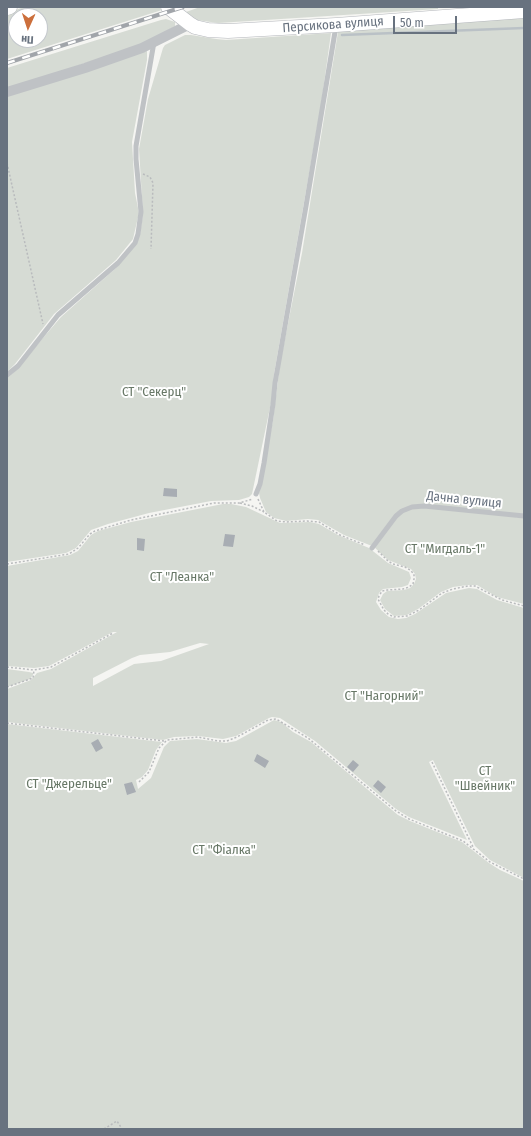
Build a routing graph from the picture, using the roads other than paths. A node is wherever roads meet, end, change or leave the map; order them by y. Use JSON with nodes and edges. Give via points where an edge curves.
{"nodes":[{"id":1,"x":168,"y":7,"type":"edge"},
{"id":2,"x":524,"y":11,"type":"edge"},
{"id":3,"x":190,"y":24,"type":"junction"},
{"id":4,"x":336,"y":25,"type":"junction"},
{"id":5,"x":154,"y":42,"type":"junction"},
{"id":6,"x":7,"y":92,"type":"edge"},
{"id":7,"x":7,"y":375,"type":"edge"},
{"id":8,"x":256,"y":494,"type":"road end"},
{"id":9,"x":524,"y":516,"type":"edge"},
{"id":10,"x":372,"y":548,"type":"road end"}],
"edges":[{"from":1,"to":3,"type":"main road","name":"Персикова вулиця"},
{"from":2,"to":4,"type":"main road","name":"Персикова вулиця"},
{"from":3,"to":4,"type":"main road","name":"Персикова вулиця","via":[[228,31]]},
{"from":3,"to":5,"type":"street"},
{"from":4,"to":8,"type":"lane","via":[[275,383],[264,463]]},
{"from":5,"to":6,"type":"street","via":[[85,68]]},
{"from":5,"to":7,"type":"lane","via":[[136,146],[141,212],[135,242],[118,263],[64,310],[18,366]]},
{"from":9,"to":10,"type":"lane","name":"Дачна вулиця","via":[[412,507],[396,516]]}]}
